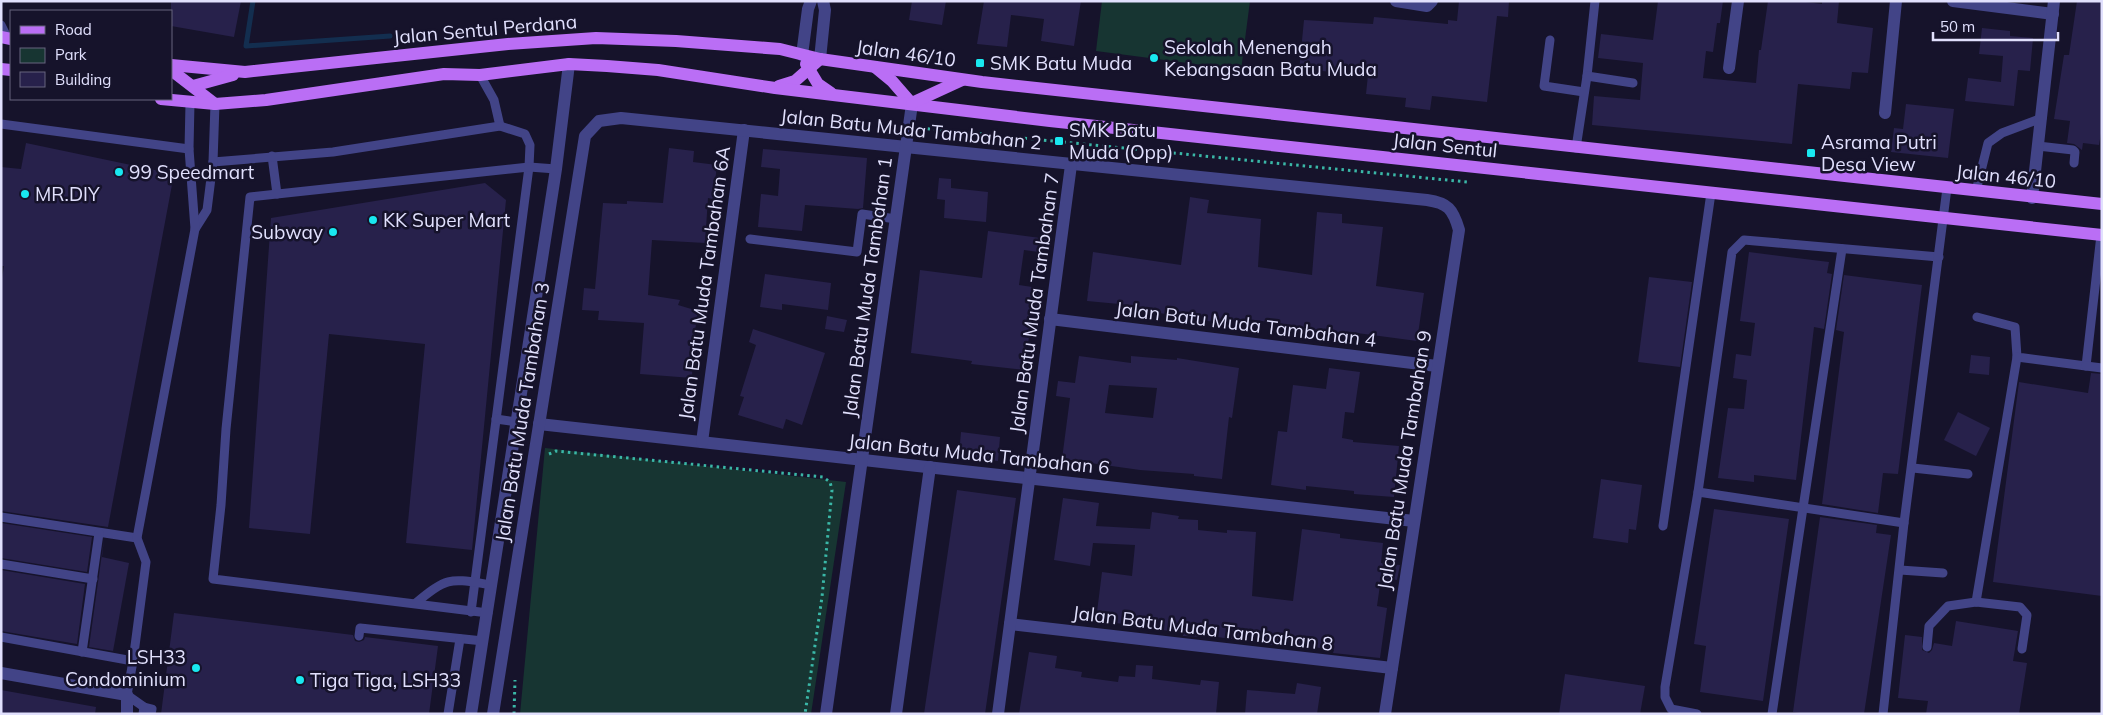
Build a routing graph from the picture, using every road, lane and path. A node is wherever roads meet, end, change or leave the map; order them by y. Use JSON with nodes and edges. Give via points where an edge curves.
{"nodes":[{"id":1,"x":812,"y":1,"type":"edge"},
{"id":2,"x":823,"y":1,"type":"edge"},
{"id":3,"x":1396,"y":1,"type":"edge"},
{"id":4,"x":1432,"y":1,"type":"edge"},
{"id":5,"x":1594,"y":1,"type":"edge"},
{"id":6,"x":1738,"y":1,"type":"edge"},
{"id":7,"x":1896,"y":1,"type":"edge"},
{"id":8,"x":1953,"y":1,"type":"edge"},
{"id":9,"x":2054,"y":8,"type":"edge"},
{"id":10,"x":1,"y":25,"type":"edge"},
{"id":11,"x":7,"y":38,"type":"edge"},
{"id":12,"x":1550,"y":40,"type":"dead end"},
{"id":13,"x":802,"y":55,"type":"junction"},
{"id":14,"x":820,"y":59,"type":"junction"},
{"id":15,"x":569,"y":64,"type":"junction"},
{"id":16,"x":172,"y":65,"type":"edge"},
{"id":17,"x":875,"y":67,"type":"junction"},
{"id":18,"x":1729,"y":68,"type":"dead end"},
{"id":19,"x":808,"y":70,"type":"junction"},
{"id":20,"x":172,"y":71,"type":"edge"},
{"id":21,"x":245,"y":72,"type":"junction"},
{"id":22,"x":480,"y":76,"type":"junction"},
{"id":23,"x":1587,"y":76,"type":"junction"},
{"id":24,"x":962,"y":80,"type":"junction"},
{"id":25,"x":1633,"y":83,"type":"dead end"},
{"id":26,"x":192,"y":86,"type":"junction"},
{"id":27,"x":775,"y":88,"type":"junction"},
{"id":28,"x":1584,"y":92,"type":"junction"},
{"id":29,"x":833,"y":95,"type":"junction"},
{"id":30,"x":1136,"y":99,"type":"joint"},
{"id":31,"x":168,"y":100,"type":"edge"},
{"id":32,"x":190,"y":103,"type":"junction"},
{"id":33,"x":215,"y":104,"type":"junction"},
{"id":34,"x":912,"y":104,"type":"junction"},
{"id":35,"x":1885,"y":113,"type":"dead end"},
{"id":36,"x":2042,"y":118,"type":"junction"},
{"id":37,"x":599,"y":121,"type":"joint"},
{"id":38,"x":1,"y":124,"type":"edge"},
{"id":39,"x":500,"y":126,"type":"junction"},
{"id":40,"x":744,"y":130,"type":"junction"},
{"id":41,"x":2038,"y":146,"type":"junction"},
{"id":42,"x":906,"y":148,"type":"junction"},
{"id":43,"x":1576,"y":148,"type":"junction"},
{"id":44,"x":189,"y":149,"type":"junction"},
{"id":45,"x":272,"y":156,"type":"junction"},
{"id":46,"x":213,"y":162,"type":"junction"},
{"id":47,"x":2074,"y":163,"type":"dead end"},
{"id":48,"x":1071,"y":165,"type":"junction"},
{"id":49,"x":529,"y":168,"type":"junction"},
{"id":50,"x":1757,"y":168,"type":"joint"},
{"id":51,"x":556,"y":169,"type":"junction"},
{"id":52,"x":1947,"y":188,"type":"junction"},
{"id":53,"x":1976,"y":191,"type":"junction"},
{"id":54,"x":1711,"y":193,"type":"junction"},
{"id":55,"x":277,"y":194,"type":"junction"},
{"id":56,"x":2032,"y":198,"type":"junction"},
{"id":57,"x":2102,"y":204,"type":"edge"},
{"id":58,"x":1454,"y":213,"type":"joint"},
{"id":59,"x":1944,"y":218,"type":"junction"},
{"id":60,"x":896,"y":219,"type":"junction"},
{"id":61,"x":195,"y":229,"type":"junction"},
{"id":62,"x":2101,"y":235,"type":"edge"},
{"id":63,"x":750,"y":239,"type":"dead end"},
{"id":64,"x":1842,"y":249,"type":"junction"},
{"id":65,"x":1939,"y":257,"type":"junction"},
{"id":66,"x":1977,"y":317,"type":"dead end"},
{"id":67,"x":1050,"y":319,"type":"junction"},
{"id":68,"x":2017,"y":357,"type":"junction"},
{"id":69,"x":1437,"y":366,"type":"junction"},
{"id":70,"x":2086,"y":366,"type":"junction"},
{"id":71,"x":2102,"y":368,"type":"edge"},
{"id":72,"x":496,"y":419,"type":"junction"},
{"id":73,"x":517,"y":422,"type":"junction"},
{"id":74,"x":539,"y":424,"type":"junction"},
{"id":75,"x":702,"y":442,"type":"junction"},
{"id":76,"x":862,"y":459,"type":"junction"},
{"id":77,"x":545,"y":460,"type":"dead end"},
{"id":78,"x":930,"y":467,"type":"junction"},
{"id":79,"x":1913,"y":468,"type":"junction"},
{"id":80,"x":1968,"y":474,"type":"dead end"},
{"id":81,"x":1029,"y":478,"type":"junction"},
{"id":82,"x":1698,"y":492,"type":"junction"},
{"id":83,"x":1803,"y":508,"type":"junction"},
{"id":84,"x":1,"y":517,"type":"edge"},
{"id":85,"x":1414,"y":521,"type":"junction"},
{"id":86,"x":1904,"y":523,"type":"junction"},
{"id":87,"x":1663,"y":526,"type":"dead end"},
{"id":88,"x":99,"y":533,"type":"junction"},
{"id":89,"x":137,"y":538,"type":"junction"},
{"id":90,"x":1,"y":564,"type":"edge"},
{"id":91,"x":1900,"y":570,"type":"junction"},
{"id":92,"x":1943,"y":573,"type":"dead end"},
{"id":93,"x":92,"y":579,"type":"junction"},
{"id":94,"x":475,"y":582,"type":"junction"},
{"id":95,"x":492,"y":585,"type":"junction"},
{"id":96,"x":1976,"y":602,"type":"junction"},
{"id":97,"x":416,"y":603,"type":"junction"},
{"id":98,"x":471,"y":612,"type":"junction"},
{"id":99,"x":488,"y":613,"type":"junction"},
{"id":100,"x":1010,"y":624,"type":"junction"},
{"id":101,"x":359,"y":636,"type":"dead end"},
{"id":102,"x":1,"y":637,"type":"edge"},
{"id":103,"x":460,"y":639,"type":"junction"},
{"id":104,"x":483,"y":641,"type":"junction"},
{"id":105,"x":1927,"y":647,"type":"dead end"},
{"id":106,"x":2022,"y":649,"type":"dead end"},
{"id":107,"x":82,"y":652,"type":"junction"},
{"id":108,"x":133,"y":662,"type":"junction"},
{"id":109,"x":1392,"y":668,"type":"junction"},
{"id":110,"x":1,"y":673,"type":"edge"},
{"id":111,"x":515,"y":674,"type":"dead end"},
{"id":112,"x":128,"y":695,"type":"junction"},
{"id":113,"x":144,"y":710,"type":"edge"},
{"id":114,"x":127,"y":714,"type":"edge"},
{"id":115,"x":152,"y":714,"type":"edge"},
{"id":116,"x":448,"y":714,"type":"edge"},
{"id":117,"x":471,"y":714,"type":"edge"},
{"id":118,"x":493,"y":714,"type":"edge"},
{"id":119,"x":514,"y":714,"type":"edge"},
{"id":120,"x":805,"y":714,"type":"edge"},
{"id":121,"x":826,"y":714,"type":"edge"},
{"id":122,"x":896,"y":714,"type":"edge"},
{"id":123,"x":998,"y":714,"type":"edge"},
{"id":124,"x":1385,"y":714,"type":"edge"},
{"id":125,"x":1697,"y":714,"type":"edge"},
{"id":126,"x":1772,"y":714,"type":"edge"},
{"id":127,"x":1883,"y":714,"type":"edge"}],
"edges":[{"from":1,"to":13,"type":"street"},
{"from":2,"to":14,"type":"street"},
{"from":3,"to":4,"type":"street","via":[[1427,6]]},
{"from":5,"to":23,"type":"lane"},
{"from":6,"to":18,"type":"street"},
{"from":7,"to":35,"type":"street"},
{"from":8,"to":9,"type":"street"},
{"from":9,"to":36,"type":"street"},
{"from":10,"to":11,"type":"lane"},
{"from":12,"to":28,"type":"lane","via":[[1544,86]]},
{"from":13,"to":14,"type":"main road"},
{"from":13,"to":19,"type":"main road"},
{"from":13,"to":21,"type":"main road","name":"Jalan Sentul Perdana","via":[[780,49],[596,38],[508,44]]},
{"from":14,"to":17,"type":"main road","name":"Jalan 46/10"},
{"from":14,"to":19,"type":"main road"},
{"from":15,"to":22,"type":"main road"},
{"from":15,"to":27,"type":"main road","via":[[658,70]]},
{"from":15,"to":51,"type":"street"},
{"from":16,"to":21,"type":"main road","name":"Jalan Sentul Perdana"},
{"from":17,"to":24,"type":"main road","name":"Jalan 46/10"},
{"from":17,"to":34,"type":"main road"},
{"from":19,"to":27,"type":"main road","via":[[795,81]]},
{"from":19,"to":29,"type":"main road","via":[[818,84]]},
{"from":20,"to":26,"type":"main road"},
{"from":21,"to":26,"type":"main road"},
{"from":22,"to":33,"type":"main road","via":[[444,74],[266,100]]},
{"from":22,"to":39,"type":"lane","via":[[494,100]]},
{"from":23,"to":25,"type":"lane"},
{"from":23,"to":28,"type":"lane"},
{"from":24,"to":30,"type":"main road","name":"Jalan 46/10"},
{"from":24,"to":34,"type":"main road"},
{"from":26,"to":32,"type":"main road"},
{"from":26,"to":33,"type":"main road"},
{"from":27,"to":29,"type":"main road"},
{"from":28,"to":43,"type":"lane"},
{"from":29,"to":34,"type":"main road"},
{"from":30,"to":43,"type":"main road","name":"Jalan Sentul"},
{"from":31,"to":32,"type":"main road"},
{"from":32,"to":33,"type":"main road"},
{"from":32,"to":44,"type":"lane"},
{"from":33,"to":46,"type":"lane"},
{"from":34,"to":42,"type":"street","name":"Jalan Batu Muda Tambahan 1"},
{"from":34,"to":54,"type":"main road","name":"Jalan Sentul"},
{"from":36,"to":41,"type":"street"},
{"from":36,"to":53,"type":"lane","via":[[2002,133],[1988,143]]},
{"from":37,"to":40,"type":"street","name":"Jalan Batu Muda Tambahan 2","via":[[621,118]]},
{"from":37,"to":74,"type":"street","name":"Jalan Batu Muda Tambahan 3","via":[[585,136]]},
{"from":38,"to":44,"type":"lane"},
{"from":39,"to":45,"type":"lane","via":[[333,152]]},
{"from":39,"to":49,"type":"lane","via":[[524,134],[530,145]]},
{"from":40,"to":42,"type":"street","name":"Jalan Batu Muda Tambahan 2"},
{"from":40,"to":75,"type":"street","name":"Jalan Batu Muda Tambahan 6A"},
{"from":41,"to":47,"type":"lane","via":[[2073,150]]},
{"from":41,"to":56,"type":"street"},
{"from":42,"to":48,"type":"street","name":"Jalan Batu Muda Tambahan 2"},
{"from":42,"to":60,"type":"street","name":"Jalan Batu Muda Tambahan 1"},
{"from":43,"to":50,"type":"main road","name":"Jalan Sentul"},
{"from":44,"to":61,"type":"lane"},
{"from":45,"to":46,"type":"lane"},
{"from":45,"to":55,"type":"lane"},
{"from":46,"to":61,"type":"lane","via":[[207,210]]},
{"from":48,"to":58,"type":"street","name":"Jalan Batu Muda Tambahan 2","via":[[1427,200],[1439,202]]},
{"from":48,"to":67,"type":"street","name":"Jalan Batu Muda Tambahan 7"},
{"from":49,"to":51,"type":"lane"},
{"from":49,"to":55,"type":"lane"},
{"from":49,"to":72,"type":"lane"},
{"from":50,"to":52,"type":"main road","name":"Jalan 46/10"},
{"from":51,"to":73,"type":"street"},
{"from":52,"to":53,"type":"main road","name":"Jalan 46/10"},
{"from":52,"to":59,"type":"lane"},
{"from":53,"to":56,"type":"main road","name":"Jalan 46/10"},
{"from":54,"to":59,"type":"main road","name":"Jalan Sentul"},
{"from":54,"to":87,"type":"lane"},
{"from":55,"to":97,"type":"lane","via":[[250,197],[213,578]]},
{"from":56,"to":57,"type":"main road","name":"Jalan 46/10"},
{"from":58,"to":69,"type":"street","name":"Jalan Batu Muda Tambahan 9","via":[[1458,230]]},
{"from":59,"to":62,"type":"main road"},
{"from":59,"to":65,"type":"lane"},
{"from":60,"to":63,"type":"lane","via":[[862,214],[857,252]]},
{"from":60,"to":76,"type":"street","name":"Jalan Batu Muda Tambahan 1"},
{"from":61,"to":89,"type":"lane"},
{"from":62,"to":70,"type":"lane"},
{"from":64,"to":65,"type":"lane"},
{"from":64,"to":82,"type":"lane","via":[[1744,240],[1732,252]]},
{"from":64,"to":83,"type":"lane"},
{"from":65,"to":79,"type":"lane"},
{"from":66,"to":68,"type":"lane","via":[[2015,327]]},
{"from":67,"to":69,"type":"street","name":"Jalan Batu Muda Tambahan 4"},
{"from":67,"to":81,"type":"street","name":"Jalan Batu Muda Tambahan 7"},
{"from":68,"to":70,"type":"lane"},
{"from":68,"to":96,"type":"lane"},
{"from":69,"to":85,"type":"street","name":"Jalan Batu Muda Tambahan 9"},
{"from":70,"to":71,"type":"lane"},
{"from":72,"to":73,"type":"lane"},
{"from":72,"to":94,"type":"lane"},
{"from":73,"to":95,"type":"street"},
{"from":74,"to":75,"type":"street","name":"Jalan Batu Muda Tambahan 6"},
{"from":74,"to":118,"type":"street","name":"Jalan Batu Muda Tambahan 3"},
{"from":75,"to":76,"type":"street","name":"Jalan Batu Muda Tambahan 6"},
{"from":76,"to":78,"type":"street","name":"Jalan Batu Muda Tambahan 6"},
{"from":76,"to":121,"type":"street","name":"Jalan Batu Muda Tambahan 1"},
{"from":77,"to":120,"type":"path","via":[[549,453],[556,451],[823,476],[830,482],[832,490],[822,597]]},
{"from":78,"to":81,"type":"street","name":"Jalan Batu Muda Tambahan 6"},
{"from":78,"to":122,"type":"street"},
{"from":79,"to":80,"type":"lane"},
{"from":79,"to":86,"type":"lane"},
{"from":81,"to":85,"type":"street","name":"Jalan Batu Muda Tambahan 6"},
{"from":81,"to":100,"type":"street","name":"Jalan Batu Muda Tambahan 7"},
{"from":82,"to":83,"type":"lane"},
{"from":82,"to":125,"type":"lane","via":[[1665,686],[1665,697],[1671,709]]},
{"from":83,"to":86,"type":"lane"},
{"from":83,"to":126,"type":"lane"},
{"from":84,"to":88,"type":"lane"},
{"from":85,"to":109,"type":"street","name":"Jalan Batu Muda Tambahan 9"},
{"from":86,"to":91,"type":"lane"},
{"from":88,"to":89,"type":"lane"},
{"from":88,"to":93,"type":"lane"},
{"from":89,"to":108,"type":"lane","via":[[146,562]]},
{"from":90,"to":93,"type":"lane"},
{"from":91,"to":92,"type":"lane"},
{"from":91,"to":127,"type":"lane"},
{"from":93,"to":107,"type":"lane"},
{"from":94,"to":95,"type":"lane"},
{"from":94,"to":97,"type":"lane","via":[[452,579],[432,589]]},
{"from":94,"to":98,"type":"lane"},
{"from":95,"to":99,"type":"street"},
{"from":96,"to":105,"type":"lane","via":[[1948,606],[1930,626]]},
{"from":96,"to":106,"type":"lane","via":[[2020,607],[2026,615]]},
{"from":97,"to":98,"type":"lane"},
{"from":98,"to":99,"type":"lane"},
{"from":99,"to":104,"type":"street"},
{"from":100,"to":109,"type":"street","name":"Jalan Batu Muda Tambahan 8"},
{"from":100,"to":123,"type":"street","name":"Jalan Batu Muda Tambahan 7"},
{"from":101,"to":103,"type":"lane","via":[[360,628]]},
{"from":102,"to":107,"type":"lane"},
{"from":103,"to":104,"type":"lane"},
{"from":103,"to":116,"type":"lane"},
{"from":104,"to":117,"type":"street"},
{"from":107,"to":108,"type":"lane"},
{"from":108,"to":112,"type":"lane"},
{"from":109,"to":124,"type":"street","name":"Jalan Batu Muda Tambahan 9"},
{"from":110,"to":112,"type":"street"},
{"from":111,"to":119,"type":"path"},
{"from":112,"to":113,"type":"lane"},
{"from":112,"to":114,"type":"street"},
{"from":113,"to":115,"type":"lane","via":[[152,709]]}]}
